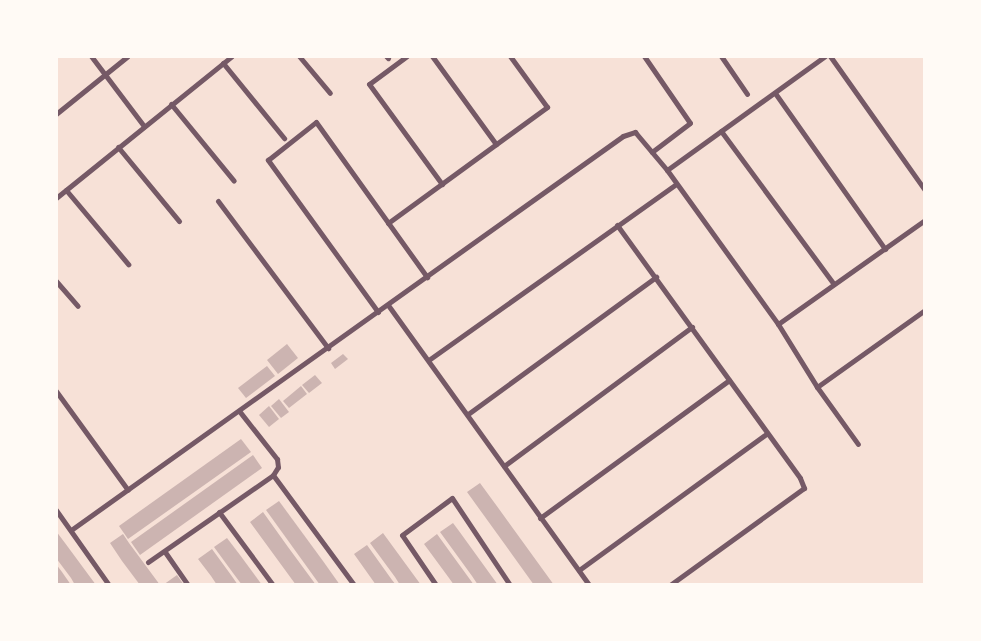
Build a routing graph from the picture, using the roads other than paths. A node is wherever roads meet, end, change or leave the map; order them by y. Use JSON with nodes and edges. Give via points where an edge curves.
{"nodes":[{"id":1,"x":90,"y":56,"type":"edge"},
{"id":2,"x":128,"y":56,"type":"edge"},
{"id":3,"x":232,"y":56,"type":"edge"},
{"id":4,"x":299,"y":56,"type":"edge"},
{"id":5,"x":407,"y":56,"type":"edge"},
{"id":6,"x":432,"y":56,"type":"edge"},
{"id":7,"x":510,"y":56,"type":"edge"},
{"id":8,"x":644,"y":56,"type":"edge"},
{"id":9,"x":721,"y":56,"type":"edge"},
{"id":10,"x":825,"y":56,"type":"edge"},
{"id":11,"x":830,"y":56,"type":"edge"},
{"id":12,"x":223,"y":63,"type":"junction"},
{"id":13,"x":105,"y":74,"type":"junction"},
{"id":14,"x":330,"y":93,"type":"dead end"},
{"id":15,"x":775,"y":93,"type":"junction"},
{"id":16,"x":746,"y":94,"type":"dead end"},
{"id":17,"x":171,"y":104,"type":"junction"},
{"id":18,"x":56,"y":114,"type":"edge"},
{"id":19,"x":144,"y":126,"type":"junction"},
{"id":20,"x":720,"y":131,"type":"junction"},
{"id":21,"x":284,"y":138,"type":"dead end"},
{"id":22,"x":496,"y":144,"type":"junction"},
{"id":23,"x":118,"y":147,"type":"junction"},
{"id":24,"x":652,"y":152,"type":"junction"},
{"id":25,"x":666,"y":170,"type":"junction"},
{"id":26,"x":234,"y":181,"type":"dead end"},
{"id":27,"x":442,"y":184,"type":"junction"},
{"id":28,"x":676,"y":184,"type":"junction"},
{"id":29,"x":66,"y":190,"type":"junction"},
{"id":30,"x":925,"y":190,"type":"edge"},
{"id":31,"x":56,"y":198,"type":"edge"},
{"id":32,"x":218,"y":201,"type":"dead end"},
{"id":33,"x":925,"y":220,"type":"edge"},
{"id":34,"x":179,"y":221,"type":"dead end"},
{"id":35,"x":388,"y":223,"type":"junction"},
{"id":36,"x":617,"y":225,"type":"junction"},
{"id":37,"x":885,"y":249,"type":"junction"},
{"id":38,"x":128,"y":264,"type":"dead end"},
{"id":39,"x":427,"y":277,"type":"junction"},
{"id":40,"x":656,"y":277,"type":"junction"},
{"id":41,"x":56,"y":281,"type":"edge"},
{"id":42,"x":834,"y":284,"type":"junction"},
{"id":43,"x":388,"y":305,"type":"junction"},
{"id":44,"x":78,"y":306,"type":"dead end"},
{"id":45,"x":925,"y":310,"type":"edge"},
{"id":46,"x":378,"y":312,"type":"junction"},
{"id":47,"x":778,"y":324,"type":"junction"},
{"id":48,"x":692,"y":327,"type":"junction"},
{"id":49,"x":328,"y":348,"type":"junction"},
{"id":50,"x":430,"y":359,"type":"junction"},
{"id":51,"x":729,"y":380,"type":"junction"},
{"id":52,"x":817,"y":387,"type":"junction"},
{"id":53,"x":56,"y":391,"type":"edge"},
{"id":54,"x":240,"y":412,"type":"junction"},
{"id":55,"x":468,"y":414,"type":"junction"},
{"id":56,"x":766,"y":434,"type":"junction"},
{"id":57,"x":858,"y":444,"type":"dead end"},
{"id":58,"x":504,"y":466,"type":"junction"},
{"id":59,"x":273,"y":475,"type":"junction"},
{"id":60,"x":128,"y":490,"type":"junction"},
{"id":61,"x":56,"y":510,"type":"edge"},
{"id":62,"x":220,"y":512,"type":"junction"},
{"id":63,"x":540,"y":518,"type":"junction"},
{"id":64,"x":71,"y":530,"type":"junction"},
{"id":65,"x":164,"y":552,"type":"junction"},
{"id":66,"x":148,"y":562,"type":"dead end"},
{"id":67,"x":579,"y":570,"type":"junction"},
{"id":68,"x":109,"y":585,"type":"edge"},
{"id":69,"x":188,"y":585,"type":"edge"},
{"id":70,"x":273,"y":585,"type":"edge"},
{"id":71,"x":354,"y":585,"type":"edge"},
{"id":72,"x":436,"y":585,"type":"edge"},
{"id":73,"x":510,"y":585,"type":"edge"},
{"id":74,"x":589,"y":585,"type":"edge"},
{"id":75,"x":670,"y":585,"type":"edge"}],
"edges":[{"from":1,"to":13,"type":"street"},
{"from":2,"to":13,"type":"street"},
{"from":3,"to":12,"type":"street"},
{"from":4,"to":14,"type":"street"},
{"from":5,"to":27,"type":"street","via":[[369,84]]},
{"from":6,"to":22,"type":"street"},
{"from":7,"to":22,"type":"street","via":[[547,107]]},
{"from":8,"to":24,"type":"street","via":[[690,123]]},
{"from":9,"to":16,"type":"street"},
{"from":10,"to":15,"type":"street"},
{"from":11,"to":30,"type":"street"},
{"from":12,"to":17,"type":"street"},
{"from":12,"to":21,"type":"street"},
{"from":13,"to":18,"type":"street"},
{"from":13,"to":19,"type":"street"},
{"from":15,"to":20,"type":"street"},
{"from":15,"to":37,"type":"street"},
{"from":17,"to":19,"type":"street"},
{"from":17,"to":26,"type":"street"},
{"from":19,"to":23,"type":"street"},
{"from":20,"to":25,"type":"street"},
{"from":20,"to":42,"type":"street"},
{"from":22,"to":27,"type":"street"},
{"from":23,"to":29,"type":"street"},
{"from":23,"to":34,"type":"street"},
{"from":24,"to":25,"type":"street"},
{"from":24,"to":39,"type":"street","via":[[635,132],[623,136]]},
{"from":25,"to":28,"type":"street"},
{"from":27,"to":35,"type":"street"},
{"from":28,"to":36,"type":"street"},
{"from":28,"to":47,"type":"street"},
{"from":29,"to":31,"type":"street"},
{"from":29,"to":38,"type":"street"},
{"from":32,"to":49,"type":"street"},
{"from":33,"to":37,"type":"street"},
{"from":35,"to":39,"type":"street"},
{"from":35,"to":46,"type":"street","via":[[316,122],[268,160]]},
{"from":36,"to":40,"type":"street"},
{"from":36,"to":50,"type":"street"},
{"from":37,"to":42,"type":"street"},
{"from":39,"to":43,"type":"street"},
{"from":40,"to":48,"type":"street"},
{"from":40,"to":55,"type":"street"},
{"from":41,"to":44,"type":"street"},
{"from":42,"to":47,"type":"street"},
{"from":43,"to":46,"type":"street"},
{"from":43,"to":50,"type":"street"},
{"from":45,"to":52,"type":"street"},
{"from":46,"to":49,"type":"street"},
{"from":47,"to":52,"type":"street"},
{"from":48,"to":51,"type":"street"},
{"from":48,"to":58,"type":"street"},
{"from":49,"to":54,"type":"street"},
{"from":50,"to":55,"type":"street"},
{"from":51,"to":56,"type":"street"},
{"from":51,"to":63,"type":"street"},
{"from":52,"to":57,"type":"street"},
{"from":53,"to":60,"type":"street"},
{"from":54,"to":59,"type":"street","via":[[277,459],[278,467]]},
{"from":54,"to":60,"type":"street"},
{"from":55,"to":58,"type":"street"},
{"from":56,"to":67,"type":"street"},
{"from":56,"to":75,"type":"street","via":[[804,488]]},
{"from":58,"to":63,"type":"street"},
{"from":59,"to":62,"type":"street"},
{"from":59,"to":71,"type":"street"},
{"from":60,"to":64,"type":"street"},
{"from":61,"to":64,"type":"street"},
{"from":62,"to":65,"type":"street"},
{"from":62,"to":70,"type":"street"},
{"from":63,"to":67,"type":"street"},
{"from":64,"to":68,"type":"street"},
{"from":65,"to":66,"type":"street"},
{"from":65,"to":69,"type":"street"},
{"from":67,"to":74,"type":"street"},
{"from":72,"to":73,"type":"street","via":[[402,535],[452,498]]}]}
